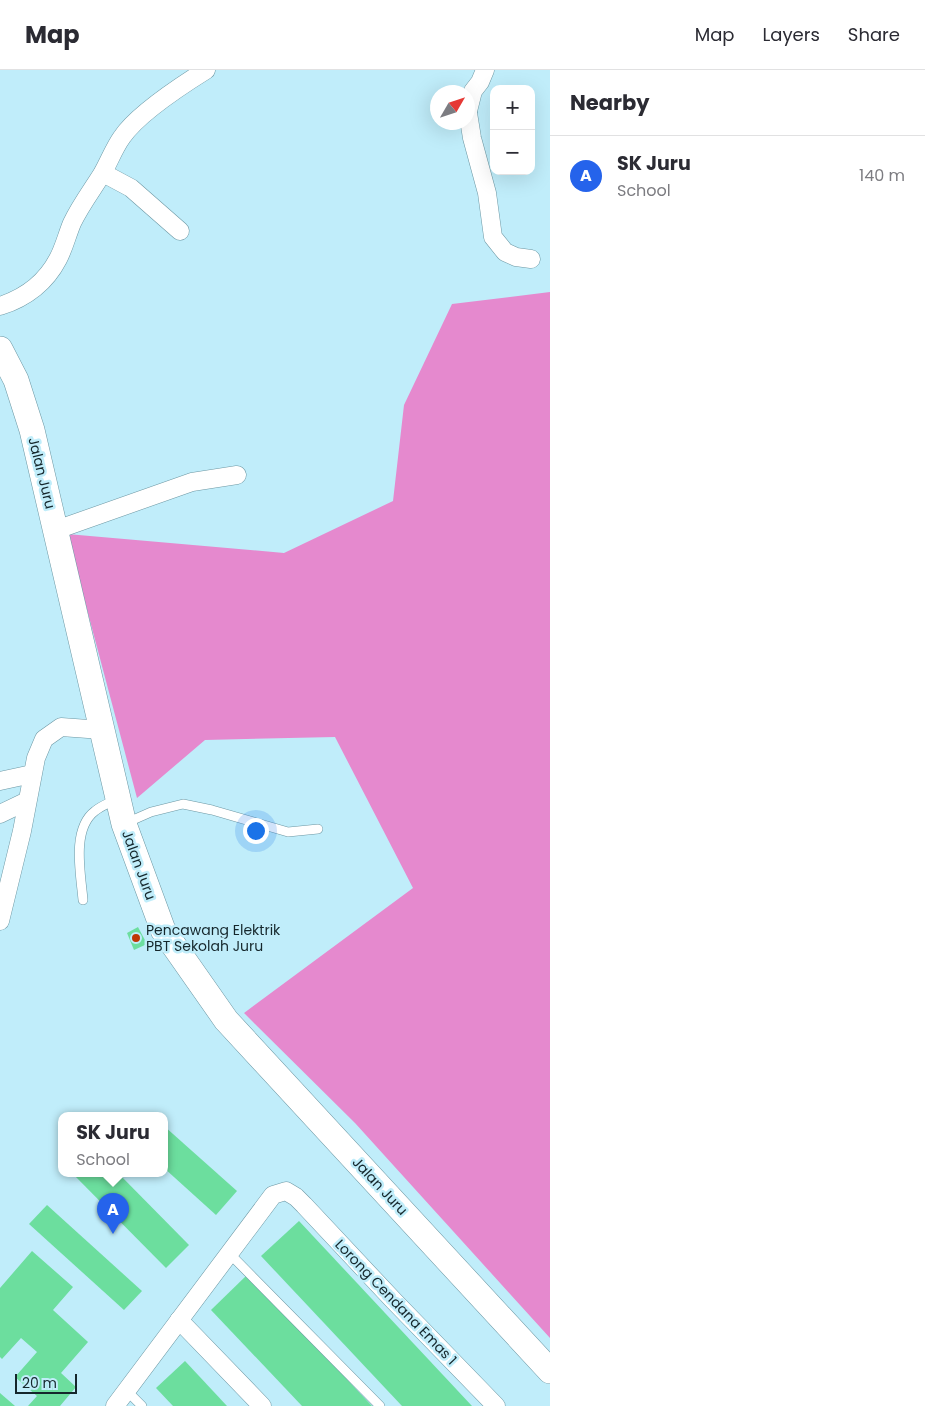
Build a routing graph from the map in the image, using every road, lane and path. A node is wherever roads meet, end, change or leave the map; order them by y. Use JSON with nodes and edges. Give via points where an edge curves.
{"nodes":[{"id":1,"x":206,"y":70,"type":"edge"},
{"id":2,"x":485,"y":70,"type":"edge"},
{"id":3,"x":475,"y":88,"type":"edge"},
{"id":4,"x":471,"y":130,"type":"edge"},
{"id":5,"x":102,"y":173,"type":"junction"},
{"id":6,"x":180,"y":231,"type":"dead end"},
{"id":7,"x":531,"y":259,"type":"dead end"},
{"id":8,"x":0,"y":306,"type":"edge"},
{"id":9,"x":0,"y":349,"type":"edge"},
{"id":10,"x":237,"y":475,"type":"dead end"},
{"id":11,"x":56,"y":530,"type":"junction"},
{"id":12,"x":102,"y":730,"type":"junction"},
{"id":13,"x":32,"y":774,"type":"junction"},
{"id":14,"x":0,"y":781,"type":"edge"},
{"id":15,"x":118,"y":799,"type":"junction"},
{"id":16,"x":27,"y":801,"type":"junction"},
{"id":17,"x":0,"y":814,"type":"edge"},
{"id":18,"x":124,"y":824,"type":"junction"},
{"id":19,"x":318,"y":829,"type":"dead end"},
{"id":20,"x":83,"y":900,"type":"dead end"},
{"id":21,"x":0,"y":921,"type":"edge"},
{"id":22,"x":229,"y":1253,"type":"junction"},
{"id":23,"x":179,"y":1320,"type":"junction"},
{"id":24,"x":550,"y":1371,"type":"edge"},
{"id":25,"x":126,"y":1390,"type":"junction"},
{"id":26,"x":114,"y":1406,"type":"edge"},
{"id":27,"x":142,"y":1406,"type":"edge"},
{"id":28,"x":262,"y":1406,"type":"edge"},
{"id":29,"x":380,"y":1406,"type":"edge"},
{"id":30,"x":496,"y":1406,"type":"edge"}],
"edges":[{"from":1,"to":5,"type":"street","via":[[139,119],[122,136]]},
{"from":2,"to":3,"type":"street"},
{"from":4,"to":7,"type":"street","via":[[487,193],[493,237],[505,252]]},
{"from":5,"to":6,"type":"street","via":[[131,188]]},
{"from":5,"to":8,"type":"street","via":[[72,222],[50,272],[37,286]]},
{"from":9,"to":11,"type":"street","name":"Jalan Juru","via":[[16,380],[32,430]]},
{"from":10,"to":11,"type":"street","via":[[192,482]]},
{"from":11,"to":12,"type":"street","name":"Jalan Juru"},
{"from":12,"to":13,"type":"street","via":[[61,727],[44,739]]},
{"from":12,"to":15,"type":"street","name":"Jalan Juru"},
{"from":13,"to":14,"type":"street"},
{"from":13,"to":16,"type":"street"},
{"from":15,"to":18,"type":"street","name":"Jalan Juru"},
{"from":15,"to":20,"type":"lane","via":[[94,812],[86,822],[78,848]]},
{"from":16,"to":17,"type":"street"},
{"from":16,"to":21,"type":"street"},
{"from":18,"to":19,"type":"lane","via":[[151,812],[183,804],[288,832]]},
{"from":18,"to":24,"type":"street","name":"Jalan Juru","via":[[163,930],[226,1020]]},
{"from":22,"to":23,"type":"street"},
{"from":22,"to":29,"type":"lane"},
{"from":22,"to":30,"type":"street","name":"Lorong Cendana Emas 1","via":[[273,1195],[286,1191],[296,1197]]},
{"from":23,"to":25,"type":"street"},
{"from":23,"to":28,"type":"street"},
{"from":25,"to":26,"type":"street"},
{"from":25,"to":27,"type":"lane"}]}
